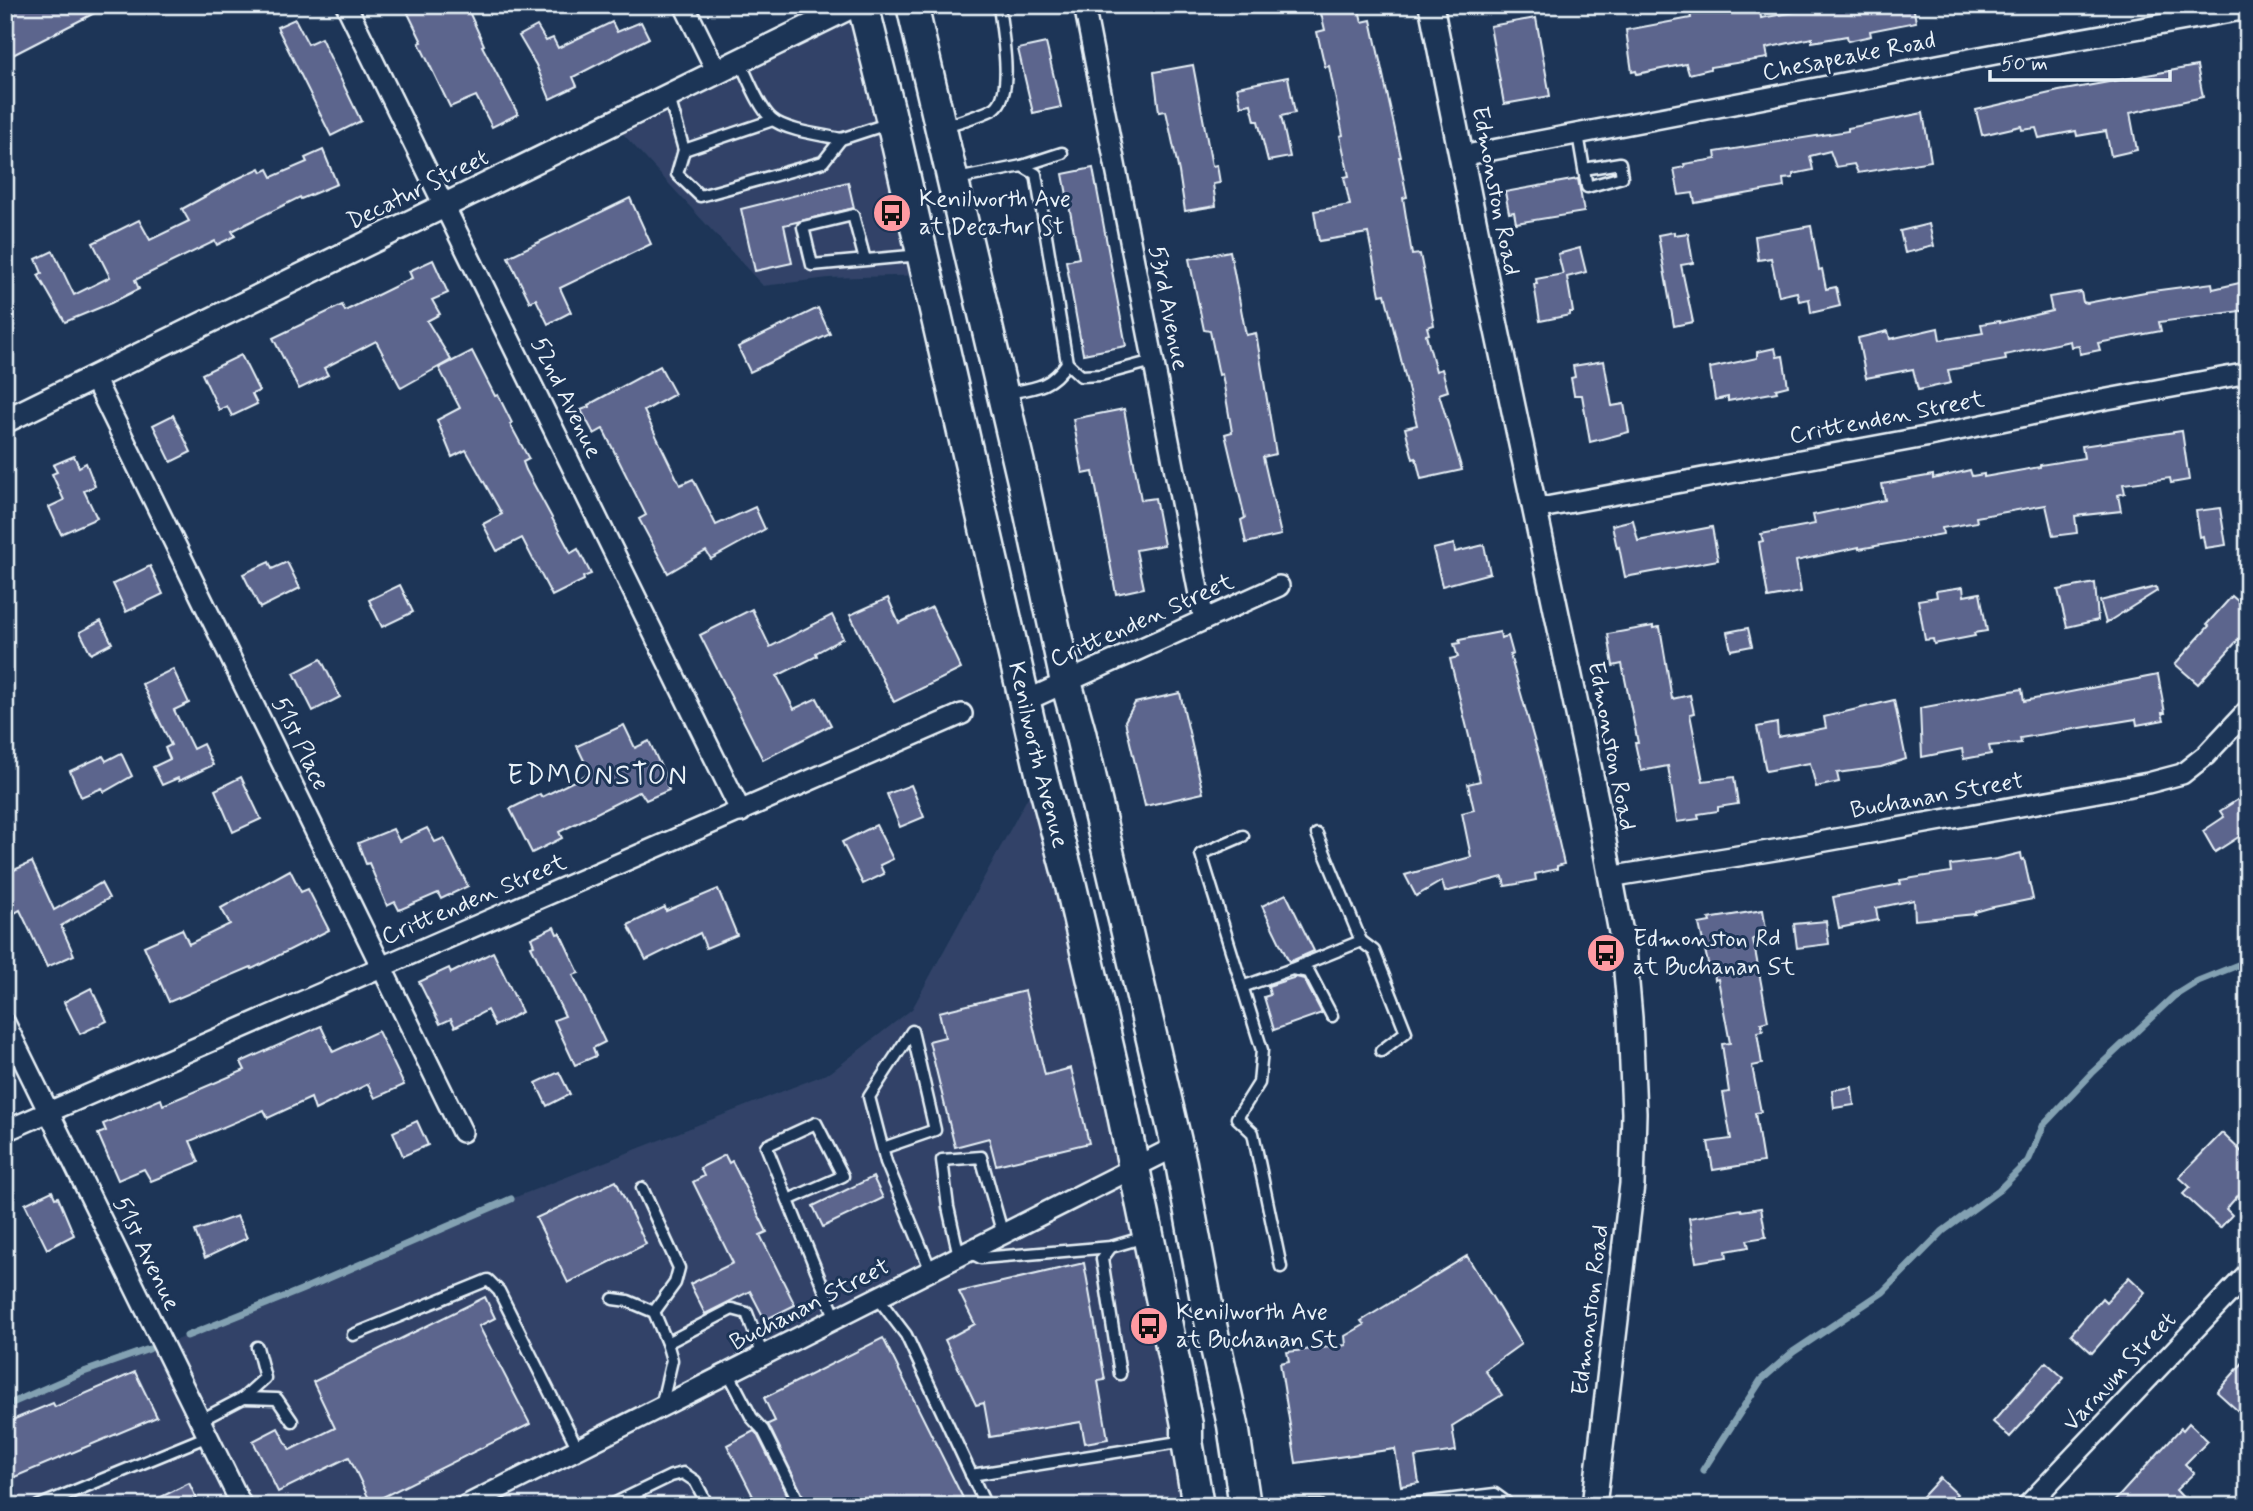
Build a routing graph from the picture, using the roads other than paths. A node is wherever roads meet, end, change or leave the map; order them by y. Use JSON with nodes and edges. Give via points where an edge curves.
{"nodes":[{"id":1,"x":346,"y":5,"type":"edge"},
{"id":2,"x":684,"y":5,"type":"edge"},
{"id":3,"x":854,"y":5,"type":"edge"},
{"id":4,"x":863,"y":5,"type":"edge"},
{"id":5,"x":912,"y":5,"type":"edge"},
{"id":6,"x":999,"y":5,"type":"edge"},
{"id":7,"x":1084,"y":5,"type":"edge"},
{"id":8,"x":1432,"y":5,"type":"edge"},
{"id":9,"x":2248,"y":9,"type":"edge"},
{"id":10,"x":740,"y":62,"type":"junction"},
{"id":11,"x":717,"y":72,"type":"junction"},
{"id":12,"x":669,"y":96,"type":"junction"},
{"id":13,"x":773,"y":120,"type":"junction"},
{"id":14,"x":892,"y":122,"type":"junction"},
{"id":15,"x":939,"y":128,"type":"junction"},
{"id":16,"x":1578,"y":134,"type":"junction"},
{"id":17,"x":841,"y":139,"type":"junction"},
{"id":18,"x":684,"y":150,"type":"junction"},
{"id":19,"x":1062,"y":153,"type":"dead end"},
{"id":20,"x":1461,"y":156,"type":"junction"},
{"id":21,"x":1022,"y":166,"type":"junction"},
{"id":22,"x":1584,"y":169,"type":"dead end"},
{"id":23,"x":951,"y":180,"type":"junction"},
{"id":24,"x":444,"y":206,"type":"junction"},
{"id":25,"x":921,"y":255,"type":"junction"},
{"id":26,"x":865,"y":260,"type":"junction"},
{"id":27,"x":1153,"y":361,"type":"junction"},
{"id":28,"x":1067,"y":363,"type":"junction"},
{"id":29,"x":2248,"y":373,"type":"edge"},
{"id":30,"x":94,"y":378,"type":"junction"},
{"id":31,"x":1003,"y":394,"type":"junction"},
{"id":32,"x":5,"y":421,"type":"edge"},
{"id":33,"x":1535,"y":509,"type":"junction"},
{"id":34,"x":1279,"y":586,"type":"dead end"},
{"id":35,"x":1204,"y":620,"type":"junction"},
{"id":36,"x":1066,"y":682,"type":"junction"},
{"id":37,"x":1025,"y":701,"type":"junction"},
{"id":38,"x":2248,"y":710,"type":"edge"},
{"id":39,"x":962,"y":714,"type":"dead end"},
{"id":40,"x":741,"y":812,"type":"junction"},
{"id":41,"x":1317,"y":834,"type":"dead end"},
{"id":42,"x":1242,"y":836,"type":"dead end"},
{"id":43,"x":1609,"y":877,"type":"junction"},
{"id":44,"x":1362,"y":941,"type":"junction"},
{"id":45,"x":381,"y":967,"type":"junction"},
{"id":46,"x":1292,"y":969,"type":"junction"},
{"id":47,"x":1242,"y":987,"type":"junction"},
{"id":48,"x":1332,"y":1016,"type":"dead end"},
{"id":49,"x":5,"y":1023,"type":"edge"},
{"id":50,"x":1381,"y":1051,"type":"dead end"},
{"id":51,"x":49,"y":1111,"type":"junction"},
{"id":52,"x":5,"y":1131,"type":"edge"},
{"id":53,"x":462,"y":1132,"type":"dead end"},
{"id":54,"x":1177,"y":1146,"type":"junction"},
{"id":55,"x":883,"y":1149,"type":"junction"},
{"id":56,"x":1134,"y":1167,"type":"junction"},
{"id":57,"x":642,"y":1188,"type":"dead end"},
{"id":58,"x":788,"y":1200,"type":"junction"},
{"id":59,"x":1003,"y":1235,"type":"junction"},
{"id":60,"x":1149,"y":1236,"type":"junction"},
{"id":61,"x":1111,"y":1247,"type":"junction"},
{"id":62,"x":964,"y":1254,"type":"junction"},
{"id":63,"x":1281,"y":1266,"type":"dead end"},
{"id":64,"x":931,"y":1272,"type":"junction"},
{"id":65,"x":2248,"y":1273,"type":"edge"},
{"id":66,"x":878,"y":1298,"type":"junction"},
{"id":67,"x":613,"y":1299,"type":"dead end"},
{"id":68,"x":654,"y":1312,"type":"junction"},
{"id":69,"x":836,"y":1320,"type":"junction"},
{"id":70,"x":353,"y":1335,"type":"dead end"},
{"id":71,"x":667,"y":1343,"type":"junction"},
{"id":72,"x":257,"y":1347,"type":"dead end"},
{"id":73,"x":764,"y":1356,"type":"junction"},
{"id":74,"x":729,"y":1374,"type":"junction"},
{"id":75,"x":1120,"y":1374,"type":"dead end"},
{"id":76,"x":243,"y":1398,"type":"junction"},
{"id":77,"x":661,"y":1408,"type":"junction"},
{"id":78,"x":292,"y":1421,"type":"dead end"},
{"id":79,"x":204,"y":1428,"type":"junction"},
{"id":80,"x":1187,"y":1441,"type":"junction"},
{"id":81,"x":578,"y":1449,"type":"junction"},
{"id":82,"x":971,"y":1475,"type":"junction"},
{"id":83,"x":471,"y":1504,"type":"edge"},
{"id":84,"x":1317,"y":1505,"type":"edge"},
{"id":85,"x":38,"y":1506,"type":"edge"},
{"id":86,"x":242,"y":1506,"type":"edge"},
{"id":87,"x":609,"y":1506,"type":"edge"},
{"id":88,"x":708,"y":1506,"type":"edge"},
{"id":89,"x":801,"y":1506,"type":"edge"},
{"id":90,"x":986,"y":1506,"type":"edge"},
{"id":91,"x":1198,"y":1506,"type":"edge"},
{"id":92,"x":1245,"y":1506,"type":"edge"},
{"id":93,"x":1289,"y":1506,"type":"edge"},
{"id":94,"x":1396,"y":1506,"type":"edge"},
{"id":95,"x":1506,"y":1506,"type":"edge"},
{"id":96,"x":1594,"y":1506,"type":"edge"},
{"id":97,"x":2027,"y":1506,"type":"edge"}],
"edges":[{"from":1,"to":24,"type":"street","name":"52nd Avenue"},
{"from":2,"to":11,"type":"street"},
{"from":3,"to":10,"type":"street","name":"Decatur Street"},
{"from":4,"to":14,"type":"main road","name":"Kenilworth Avenue"},
{"from":5,"to":15,"type":"main road","name":"Kenilworth Avenue"},
{"from":6,"to":15,"type":"lane","via":[[1006,81],[1003,96],[995,108]]},
{"from":7,"to":27,"type":"street","name":"53rd Avenue"},
{"from":8,"to":20,"type":"street","name":"Edmonston Road"},
{"from":9,"to":16,"type":"street","name":"Chesapeake Road"},
{"from":10,"to":11,"type":"street","name":"Decatur Street"},
{"from":10,"to":13,"type":"lane"},
{"from":11,"to":12,"type":"street","name":"Decatur Street"},
{"from":12,"to":18,"type":"lane"},
{"from":12,"to":24,"type":"street","name":"Decatur Street"},
{"from":13,"to":17,"type":"lane"},
{"from":13,"to":18,"type":"lane"},
{"from":14,"to":17,"type":"lane"},
{"from":14,"to":25,"type":"main road","name":"Kenilworth Avenue"},
{"from":15,"to":23,"type":"main road","name":"Kenilworth Avenue"},
{"from":16,"to":20,"type":"street","name":"Chesapeake Road"},
{"from":16,"to":22,"type":"lane"},
{"from":17,"to":18,"type":"lane","via":[[823,162],[701,197],[677,174]]},
{"from":19,"to":21,"type":"lane"},
{"from":20,"to":33,"type":"street","name":"Edmonston Road"},
{"from":21,"to":23,"type":"lane"},
{"from":21,"to":28,"type":"lane","via":[[1036,174]]},
{"from":23,"to":31,"type":"main road","name":"Kenilworth Avenue"},
{"from":24,"to":30,"type":"street","name":"Decatur Street"},
{"from":24,"to":40,"type":"street","name":"52nd Avenue"},
{"from":25,"to":26,"type":"lane"},
{"from":25,"to":37,"type":"main road","name":"Kenilworth Avenue"},
{"from":26,"to":26,"type":"lane","via":[[812,265],[803,227],[853,215]]},
{"from":27,"to":28,"type":"lane","via":[[1081,376]]},
{"from":27,"to":35,"type":"street","name":"53rd Avenue"},
{"from":28,"to":31,"type":"lane","via":[[1042,387]]},
{"from":29,"to":33,"type":"street","name":"Crittenden Street"},
{"from":30,"to":32,"type":"street","name":"Decatur Street"},
{"from":30,"to":45,"type":"street","name":"51st Place"},
{"from":31,"to":36,"type":"main road","name":"Kenilworth Avenue"},
{"from":33,"to":43,"type":"street","name":"Edmonston Road"},
{"from":34,"to":35,"type":"street","name":"Crittenden Street"},
{"from":35,"to":36,"type":"street","name":"Crittenden Street"},
{"from":36,"to":37,"type":"street","name":"Crittenden Street"},
{"from":36,"to":54,"type":"main road","name":"Kenilworth Avenue"},
{"from":37,"to":56,"type":"main road","name":"Kenilworth Avenue"},
{"from":38,"to":43,"type":"street","name":"Buchanan Street","via":[[2182,774],[2148,783]]},
{"from":39,"to":40,"type":"street","name":"Crittenden Street"},
{"from":40,"to":45,"type":"street","name":"Crittenden Street"},
{"from":41,"to":44,"type":"lane"},
{"from":42,"to":47,"type":"lane","via":[[1201,854]]},
{"from":43,"to":96,"type":"street","name":"Edmonston Road","via":[[1624,949],[1634,1113],[1632,1184]]},
{"from":44,"to":46,"type":"lane"},
{"from":44,"to":50,"type":"lane","via":[[1374,951],[1406,1032]]},
{"from":45,"to":51,"type":"street","name":"Crittenden Street"},
{"from":45,"to":53,"type":"street","name":"51st Place"},
{"from":46,"to":47,"type":"lane"},
{"from":46,"to":48,"type":"lane","via":[[1309,971]]},
{"from":47,"to":63,"type":"lane","via":[[1262,1050],[1259,1083],[1237,1118],[1253,1133]]},
{"from":49,"to":51,"type":"street","name":"51st Avenue"},
{"from":51,"to":52,"type":"street","name":"Crittenden Street"},
{"from":51,"to":79,"type":"street","name":"51st Avenue"},
{"from":54,"to":56,"type":"street","name":"Buchanan Street"},
{"from":54,"to":92,"type":"main road","name":"Kenilworth Avenue"},
{"from":55,"to":55,"type":"lane","via":[[869,1097],[912,1031],[935,1130]]},
{"from":55,"to":64,"type":"lane"},
{"from":56,"to":59,"type":"street","name":"Buchanan Street"},
{"from":56,"to":60,"type":"main road","name":"Kenilworth Avenue"},
{"from":57,"to":68,"type":"lane","via":[[679,1268],[675,1283]]},
{"from":58,"to":58,"type":"lane","via":[[766,1146],[816,1123],[843,1176]]},
{"from":58,"to":69,"type":"lane"},
{"from":59,"to":62,"type":"street","name":"Buchanan Street"},
{"from":59,"to":62,"type":"lane","via":[[981,1157],[942,1160],[948,1207]]},
{"from":60,"to":61,"type":"lane"},
{"from":60,"to":80,"type":"main road","name":"Kenilworth Avenue"},
{"from":61,"to":62,"type":"lane","via":[[981,1258]]},
{"from":61,"to":75,"type":"lane","via":[[1102,1259]]},
{"from":62,"to":64,"type":"street","name":"Buchanan Street"},
{"from":64,"to":66,"type":"street","name":"Buchanan Street"},
{"from":65,"to":97,"type":"street","name":"Varnum Street"},
{"from":66,"to":69,"type":"street","name":"Buchanan Street"},
{"from":66,"to":82,"type":"lane","via":[[906,1335]]},
{"from":67,"to":68,"type":"lane"},
{"from":68,"to":71,"type":"lane"},
{"from":69,"to":73,"type":"street","name":"Buchanan Street"},
{"from":70,"to":81,"type":"lane","via":[[488,1280],[499,1291]]},
{"from":71,"to":73,"type":"lane","via":[[732,1308],[747,1313]]},
{"from":71,"to":77,"type":"lane","via":[[671,1360]]},
{"from":72,"to":76,"type":"lane","via":[[265,1378]]},
{"from":73,"to":74,"type":"street","name":"Buchanan Street"},
{"from":74,"to":77,"type":"street","name":"Buchanan Street"},
{"from":74,"to":89,"type":"lane"},
{"from":76,"to":78,"type":"lane","via":[[277,1399]]},
{"from":76,"to":79,"type":"lane"},
{"from":77,"to":81,"type":"street","name":"Buchanan Street"},
{"from":79,"to":85,"type":"lane"},
{"from":79,"to":86,"type":"street","name":"51st Avenue"},
{"from":80,"to":82,"type":"lane"},
{"from":80,"to":91,"type":"main road","name":"Kenilworth Avenue"},
{"from":81,"to":83,"type":"street","name":"Buchanan Street"},
{"from":82,"to":90,"type":"lane"},
{"from":84,"to":93,"type":"lane"},
{"from":87,"to":88,"type":"lane","via":[[683,1473],[695,1481]]},
{"from":94,"to":95,"type":"lane","via":[[1495,1494]]}]}
